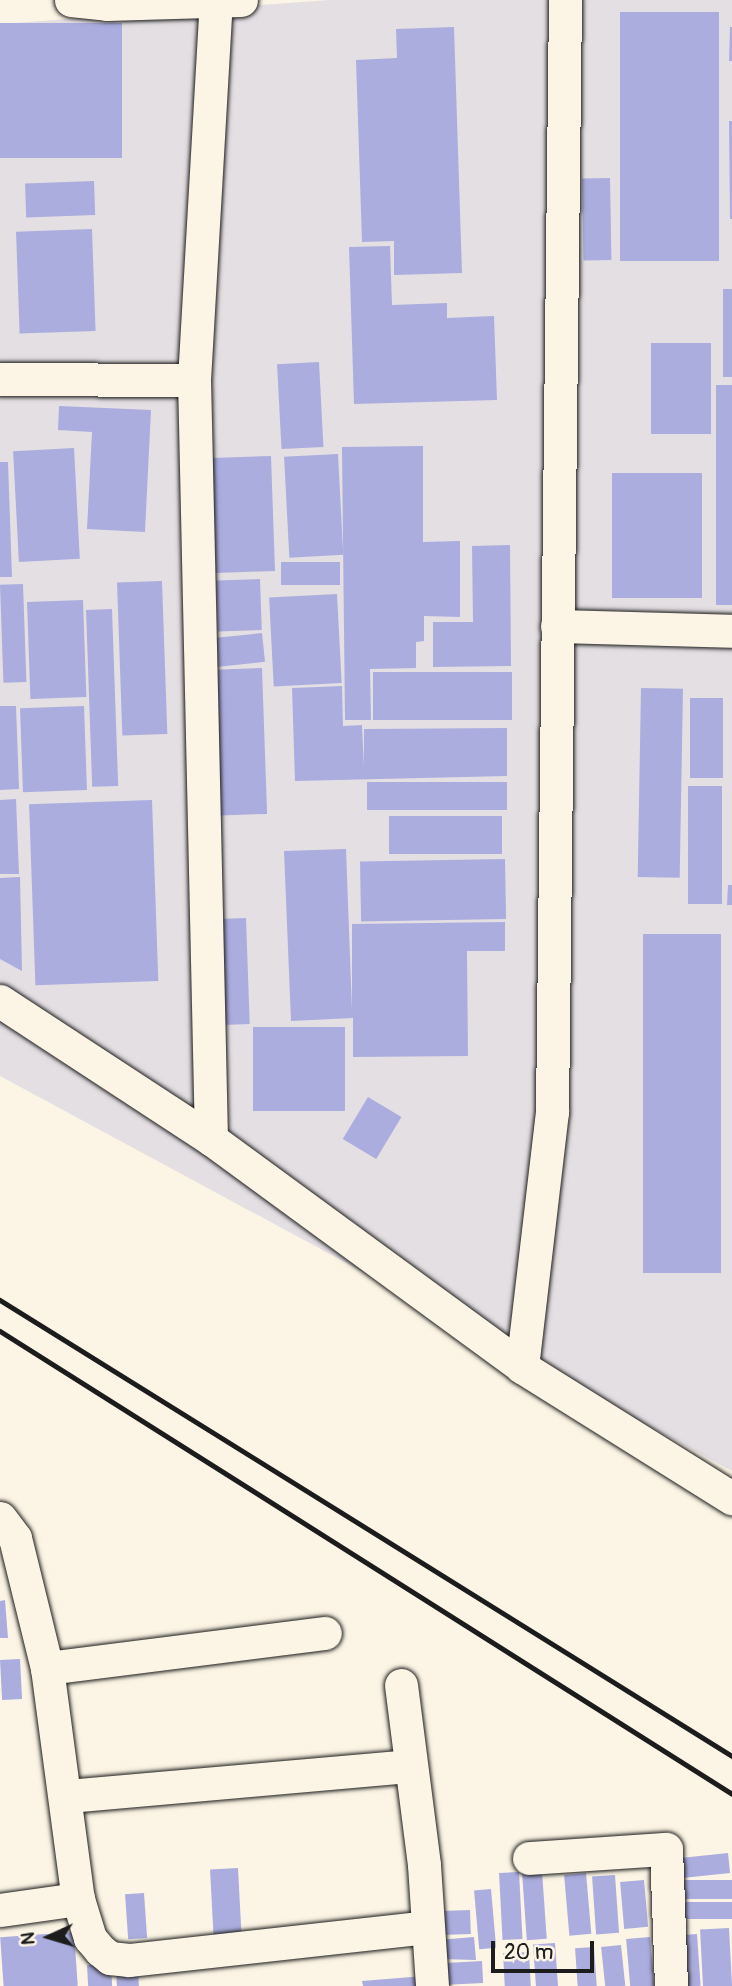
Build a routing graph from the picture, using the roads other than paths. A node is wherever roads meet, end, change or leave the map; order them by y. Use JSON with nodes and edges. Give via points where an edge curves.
{"nodes":[{"id":1,"x":71,"y":0,"type":"edge"},
{"id":2,"x":565,"y":0,"type":"edge"},
{"id":3,"x":229,"y":1,"type":"edge"},
{"id":4,"x":107,"y":2,"type":"edge"},
{"id":5,"x":0,"y":379,"type":"edge"},
{"id":6,"x":194,"y":380,"type":"junction"},
{"id":7,"x":557,"y":626,"type":"junction"},
{"id":8,"x":732,"y":631,"type":"edge"},
{"id":9,"x":0,"y":1001,"type":"edge"},
{"id":10,"x":211,"y":1139,"type":"junction"},
{"id":11,"x":522,"y":1367,"type":"junction"},
{"id":12,"x":732,"y":1498,"type":"edge"},
{"id":13,"x":0,"y":1518,"type":"edge"},
{"id":14,"x":325,"y":1633,"type":"dead end"},
{"id":15,"x":47,"y":1668,"type":"junction"},
{"id":16,"x":401,"y":1685,"type":"dead end"},
{"id":17,"x":409,"y":1766,"type":"junction"},
{"id":18,"x":67,"y":1796,"type":"junction"},
{"id":19,"x":529,"y":1858,"type":"dead end"},
{"id":20,"x":78,"y":1899,"type":"junction"},
{"id":21,"x":0,"y":1910,"type":"edge"},
{"id":22,"x":426,"y":1927,"type":"junction"},
{"id":23,"x":432,"y":1986,"type":"edge"},
{"id":24,"x":671,"y":1986,"type":"edge"}],
"edges":[{"from":1,"to":4,"type":"street"},
{"from":2,"to":7,"type":"street"},
{"from":3,"to":4,"type":"street"},
{"from":3,"to":6,"type":"street"},
{"from":5,"to":6,"type":"street"},
{"from":6,"to":10,"type":"street"},
{"from":7,"to":8,"type":"street"},
{"from":7,"to":11,"type":"street","via":[[552,1112]]},
{"from":9,"to":10,"type":"street"},
{"from":10,"to":11,"type":"street"},
{"from":11,"to":12,"type":"street"},
{"from":13,"to":15,"type":"street","via":[[15,1538]]},
{"from":14,"to":15,"type":"street"},
{"from":15,"to":18,"type":"street"},
{"from":16,"to":17,"type":"street"},
{"from":17,"to":18,"type":"street"},
{"from":17,"to":22,"type":"street","via":[[424,1865]]},
{"from":18,"to":20,"type":"street"},
{"from":19,"to":24,"type":"street","via":[[666,1849]]},
{"from":20,"to":21,"type":"street"},
{"from":20,"to":22,"type":"street","via":[[90,1937],[100,1950],[110,1958],[129,1960]]},
{"from":22,"to":23,"type":"street"}]}
